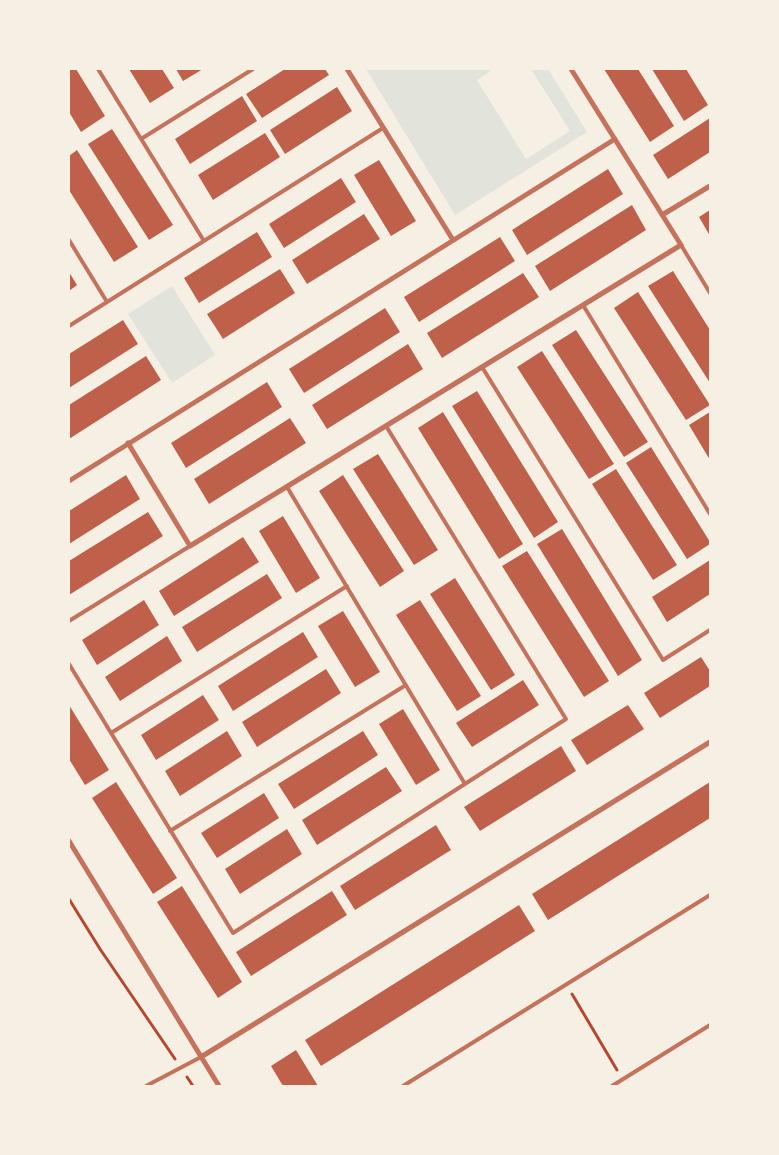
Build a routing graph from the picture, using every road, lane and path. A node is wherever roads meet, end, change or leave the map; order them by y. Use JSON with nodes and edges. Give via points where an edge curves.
{"nodes":[{"id":1,"x":98,"y":69,"type":"edge"},
{"id":2,"x":254,"y":69,"type":"edge"},
{"id":3,"x":347,"y":69,"type":"edge"},
{"id":4,"x":571,"y":69,"type":"edge"},
{"id":5,"x":384,"y":128,"type":"junction"},
{"id":6,"x":141,"y":138,"type":"junction"},
{"id":7,"x":615,"y":139,"type":"junction"},
{"id":8,"x":710,"y":186,"type":"edge"},
{"id":9,"x":662,"y":215,"type":"junction"},
{"id":10,"x":69,"y":240,"type":"edge"},
{"id":11,"x":454,"y":240,"type":"junction"},
{"id":12,"x":204,"y":241,"type":"junction"},
{"id":13,"x":681,"y":245,"type":"junction"},
{"id":14,"x":710,"y":292,"type":"edge"},
{"id":15,"x":107,"y":302,"type":"junction"},
{"id":16,"x":582,"y":305,"type":"junction"},
{"id":17,"x":69,"y":326,"type":"edge"},
{"id":18,"x":482,"y":367,"type":"junction"},
{"id":19,"x":386,"y":426,"type":"junction"},
{"id":20,"x":128,"y":443,"type":"junction"},
{"id":21,"x":69,"y":480,"type":"edge"},
{"id":22,"x":287,"y":487,"type":"junction"},
{"id":23,"x":710,"y":514,"type":"edge"},
{"id":24,"x":190,"y":546,"type":"junction"},
{"id":25,"x":347,"y":586,"type":"junction"},
{"id":26,"x":69,"y":621,"type":"edge"},
{"id":27,"x":710,"y":630,"type":"edge"},
{"id":28,"x":69,"y":664,"type":"edge"},
{"id":29,"x":406,"y":685,"type":"junction"},
{"id":30,"x":111,"y":733,"type":"junction"},
{"id":31,"x":710,"y":742,"type":"edge"},
{"id":32,"x":465,"y":784,"type":"junction"},
{"id":33,"x":170,"y":831,"type":"junction"},
{"id":34,"x":69,"y":841,"type":"edge"},
{"id":35,"x":710,"y":895,"type":"edge"},
{"id":36,"x":69,"y":899,"type":"edge"},
{"id":37,"x":566,"y":985,"type":"junction"},
{"id":38,"x":710,"y":1024,"type":"edge"},
{"id":39,"x":201,"y":1057,"type":"junction"},
{"id":40,"x":180,"y":1068,"type":"junction"},
{"id":41,"x":623,"y":1079,"type":"junction"},
{"id":42,"x":146,"y":1086,"type":"edge"},
{"id":43,"x":193,"y":1086,"type":"edge"},
{"id":44,"x":219,"y":1086,"type":"edge"},
{"id":45,"x":403,"y":1086,"type":"edge"},
{"id":46,"x":612,"y":1086,"type":"edge"}],
"edges":[{"from":1,"to":6,"type":"lane"},
{"from":2,"to":6,"type":"lane"},
{"from":3,"to":5,"type":"street"},
{"from":4,"to":7,"type":"street"},
{"from":5,"to":11,"type":"street"},
{"from":5,"to":12,"type":"lane"},
{"from":6,"to":12,"type":"lane"},
{"from":7,"to":9,"type":"street"},
{"from":7,"to":11,"type":"street"},
{"from":8,"to":9,"type":"street"},
{"from":9,"to":13,"type":"street"},
{"from":10,"to":15,"type":"lane"},
{"from":11,"to":20,"type":"street"},
{"from":12,"to":15,"type":"lane"},
{"from":13,"to":14,"type":"lane"},
{"from":13,"to":16,"type":"street"},
{"from":15,"to":17,"type":"lane"},
{"from":16,"to":18,"type":"street"},
{"from":16,"to":23,"type":"lane"},
{"from":18,"to":19,"type":"street"},
{"from":18,"to":27,"type":"lane","via":[[663,660]]},
{"from":19,"to":22,"type":"street"},
{"from":19,"to":32,"type":"lane","via":[[566,719]]},
{"from":20,"to":21,"type":"street"},
{"from":20,"to":24,"type":"street"},
{"from":22,"to":24,"type":"street"},
{"from":22,"to":25,"type":"lane"},
{"from":24,"to":26,"type":"lane"},
{"from":25,"to":29,"type":"lane"},
{"from":25,"to":30,"type":"lane"},
{"from":28,"to":30,"type":"lane"},
{"from":29,"to":32,"type":"lane"},
{"from":29,"to":33,"type":"lane"},
{"from":30,"to":33,"type":"lane"},
{"from":31,"to":39,"type":"street"},
{"from":32,"to":33,"type":"lane","via":[[232,933]]},
{"from":34,"to":39,"type":"street"},
{"from":35,"to":37,"type":"lane"},
{"from":36,"to":40,"type":"path"},
{"from":37,"to":41,"type":"path"},
{"from":37,"to":45,"type":"lane"},
{"from":38,"to":41,"type":"lane"},
{"from":39,"to":40,"type":"lane"},
{"from":39,"to":44,"type":"street"},
{"from":40,"to":42,"type":"lane"},
{"from":40,"to":43,"type":"path"},
{"from":41,"to":46,"type":"lane"}]}
